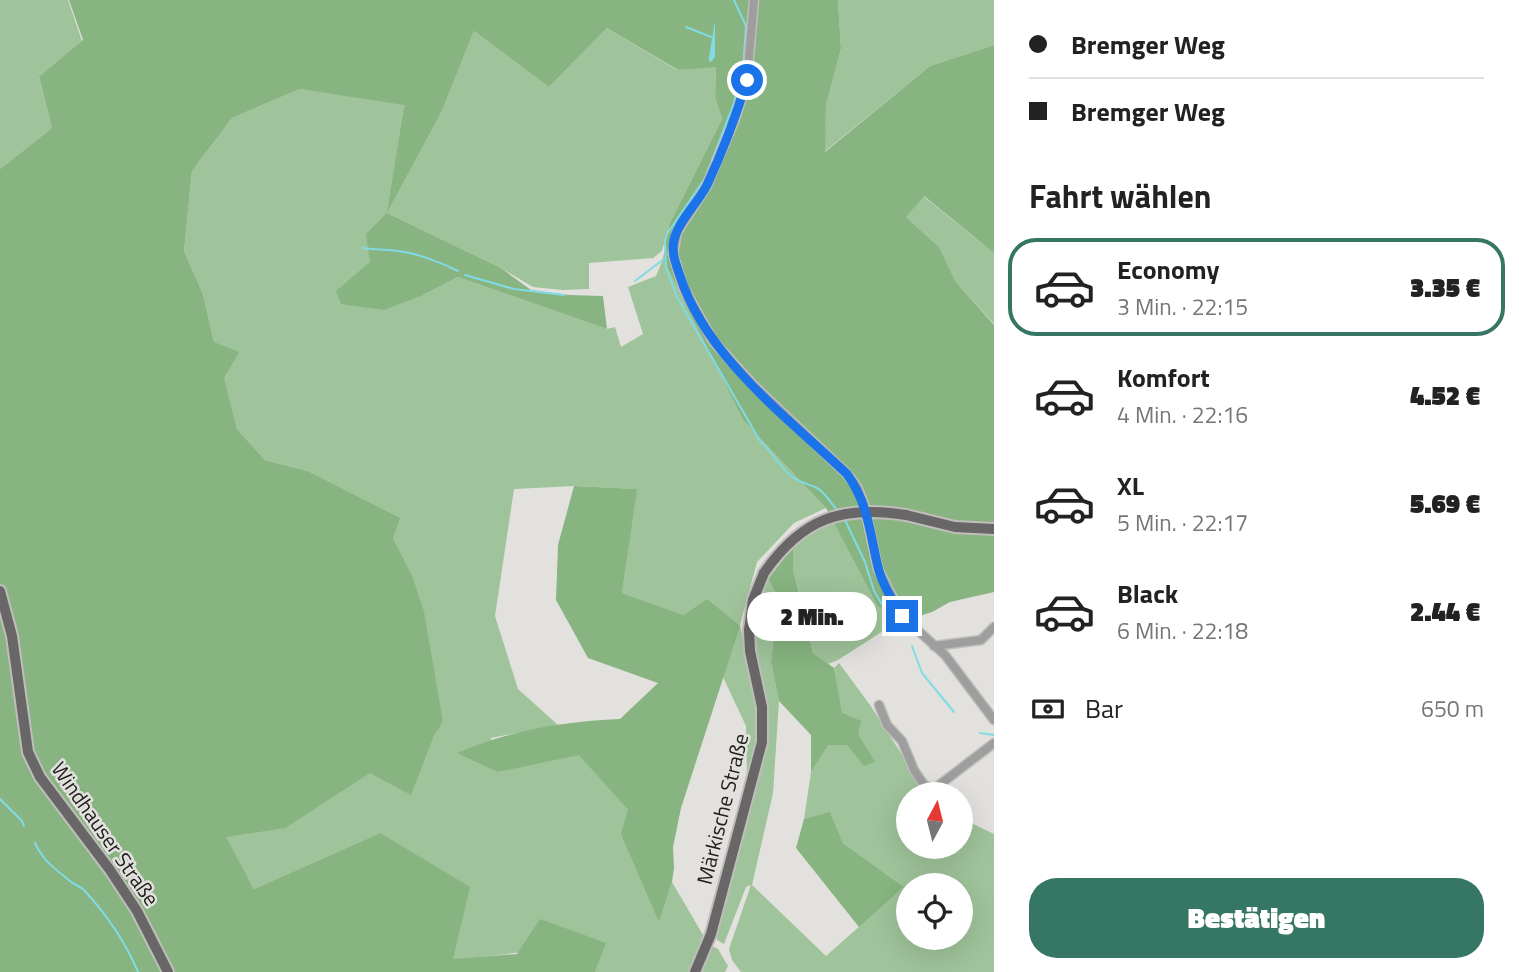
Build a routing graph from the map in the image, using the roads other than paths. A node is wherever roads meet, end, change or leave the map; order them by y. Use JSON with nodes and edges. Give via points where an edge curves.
{"nodes":[{"id":1,"x":754,"y":0,"type":"edge"},
{"id":2,"x":994,"y":529,"type":"edge"},
{"id":3,"x":0,"y":591,"type":"edge"},
{"id":4,"x":994,"y":627,"type":"edge"},
{"id":5,"x":934,"y":646,"type":"junction"},
{"id":6,"x":879,"y":705,"type":"dead end"},
{"id":7,"x":994,"y":720,"type":"edge"},
{"id":8,"x":994,"y":743,"type":"edge"},
{"id":9,"x":168,"y":972,"type":"edge"},
{"id":10,"x":695,"y":972,"type":"edge"}],
"edges":[{"from":1,"to":5,"type":"street","via":[[747,80],[735,119],[706,187],[677,232],[673,254],[683,287],[713,341],[857,487],[887,589],[902,616]]},
{"from":2,"to":10,"type":"main road","name":"Märkische Straße","bridge":true,"via":[[955,527],[877,511],[840,515],[792,539],[764,573],[752,600],[749,630],[762,707],[762,742],[711,934]]},
{"from":3,"to":9,"type":"main road","name":"Windhauser Straße","via":[[12,636],[28,752],[40,777],[131,901]]},
{"from":4,"to":5,"type":"street","via":[[981,639]]},
{"from":5,"to":7,"type":"street"},
{"from":6,"to":8,"type":"street","via":[[914,770],[924,785],[934,789]]}]}
